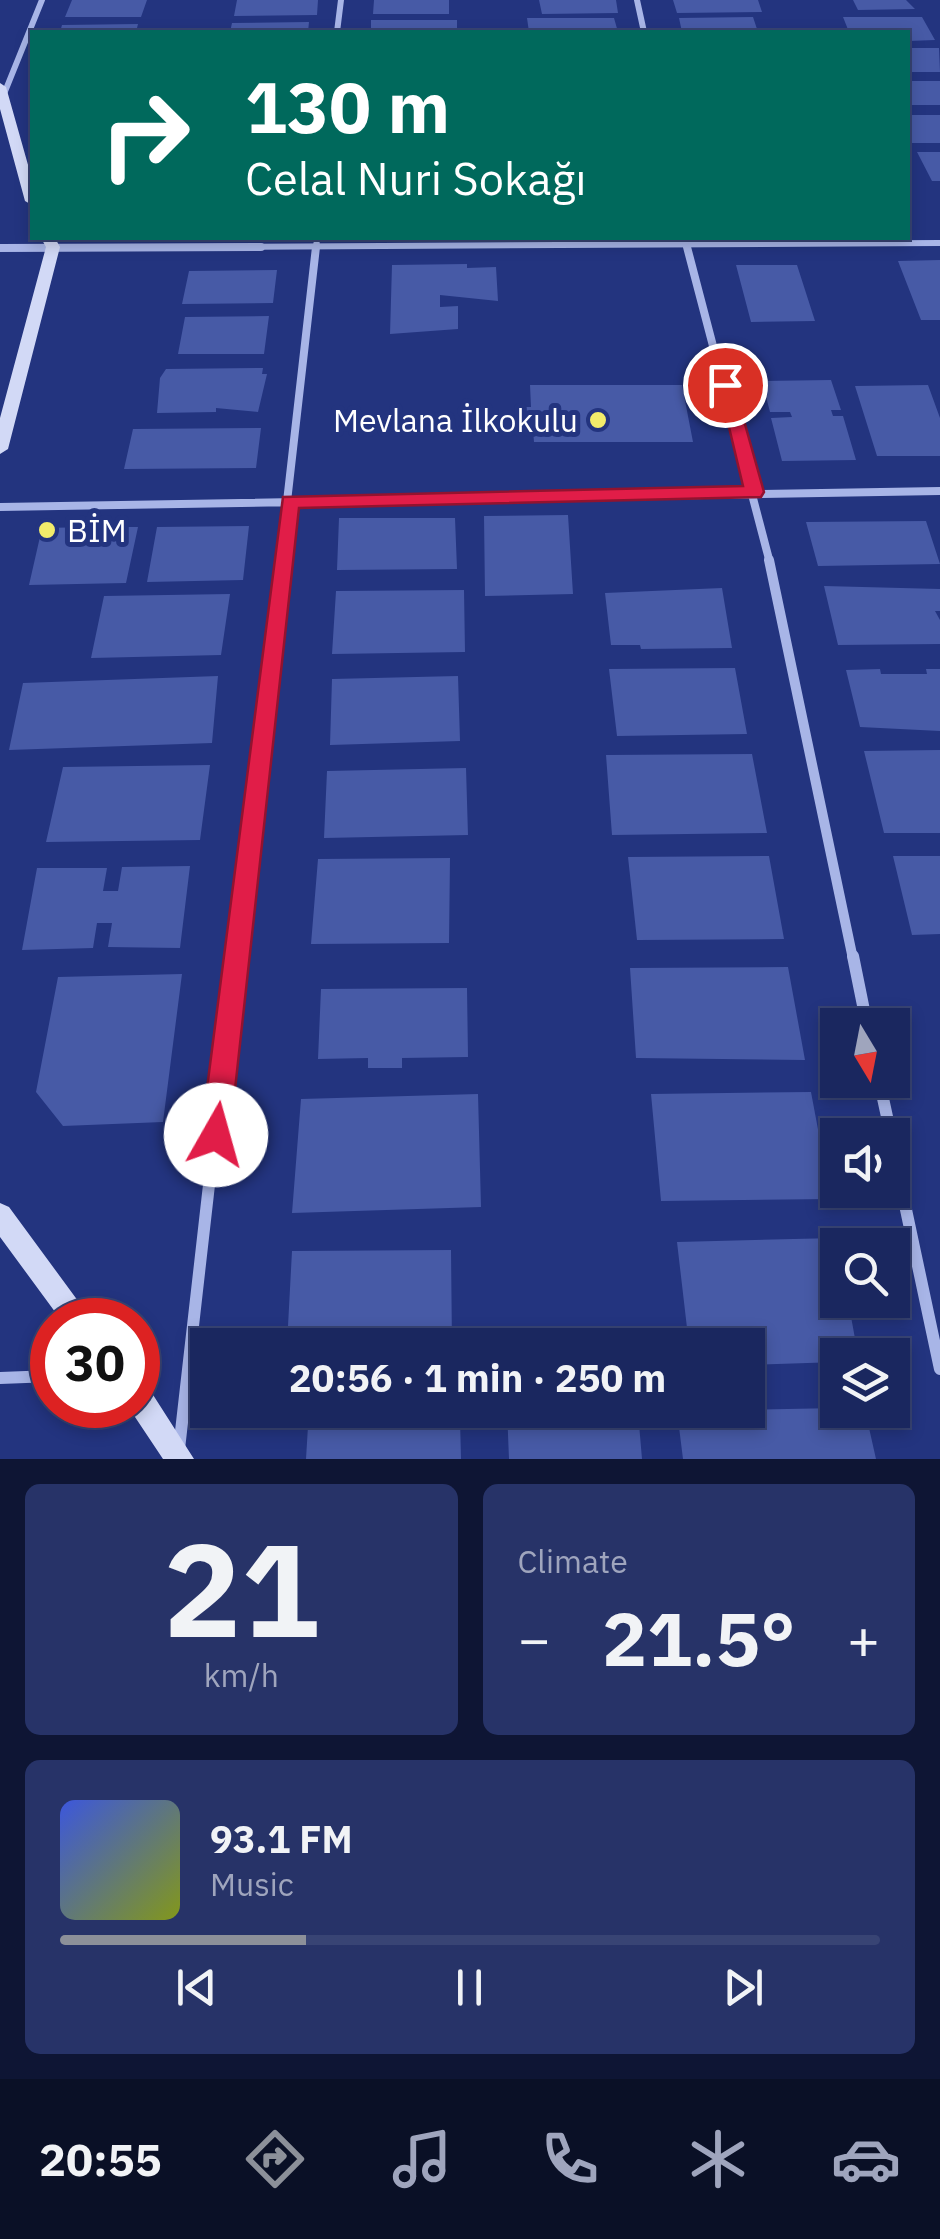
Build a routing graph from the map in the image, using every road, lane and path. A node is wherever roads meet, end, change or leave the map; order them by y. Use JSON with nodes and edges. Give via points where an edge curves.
{"nodes":[{"id":1,"x":42,"y":0,"type":"edge"},
{"id":2,"x":341,"y":0,"type":"edge"},
{"id":3,"x":638,"y":0,"type":"edge"},
{"id":4,"x":338,"y":30,"type":"edge"},
{"id":5,"x":644,"y":30,"type":"edge"},
{"id":6,"x":2,"y":91,"type":"edge"},
{"id":7,"x":4,"y":117,"type":"edge"},
{"id":8,"x":30,"y":196,"type":"edge"},
{"id":9,"x":685,"y":240,"type":"edge"},
{"id":10,"x":316,"y":241,"type":"edge"},
{"id":11,"x":50,"y":242,"type":"edge"},
{"id":12,"x":940,"y":243,"type":"edge"},
{"id":13,"x":0,"y":248,"type":"edge"},
{"id":14,"x":0,"y":449,"type":"edge"},
{"id":15,"x":940,"y":491,"type":"edge"},
{"id":16,"x":754,"y":492,"type":"junction"},
{"id":17,"x":290,"y":502,"type":"junction"},
{"id":18,"x":0,"y":507,"type":"edge"},
{"id":19,"x":863,"y":1008,"type":"edge"},
{"id":20,"x":906,"y":1208,"type":"edge"},
{"id":21,"x":0,"y":1216,"type":"edge"},
{"id":22,"x":62,"y":1298,"type":"edge"},
{"id":23,"x":940,"y":1369,"type":"edge"},
{"id":24,"x":30,"y":1377,"type":"edge"},
{"id":25,"x":0,"y":1378,"type":"edge"},
{"id":26,"x":160,"y":1428,"type":"edge"},
{"id":27,"x":179,"y":1456,"type":"edge"}],
"edges":[{"from":1,"to":6,"type":"street"},
{"from":2,"to":4,"type":"street"},
{"from":3,"to":5,"type":"street"},
{"from":6,"to":7,"type":"street"},
{"from":7,"to":8,"type":"street"},
{"from":9,"to":10,"type":"street"},
{"from":9,"to":12,"type":"street"},
{"from":9,"to":16,"type":"street"},
{"from":10,"to":11,"type":"street"},
{"from":10,"to":17,"type":"street"},
{"from":11,"to":13,"type":"street"},
{"from":11,"to":14,"type":"street"},
{"from":15,"to":16,"type":"street"},
{"from":16,"to":17,"type":"street"},
{"from":16,"to":19,"type":"street"},
{"from":17,"to":18,"type":"street"},
{"from":17,"to":27,"type":"street"},
{"from":20,"to":23,"type":"street"},
{"from":21,"to":22,"type":"street"},
{"from":24,"to":25,"type":"street"},
{"from":26,"to":27,"type":"street"}]}
